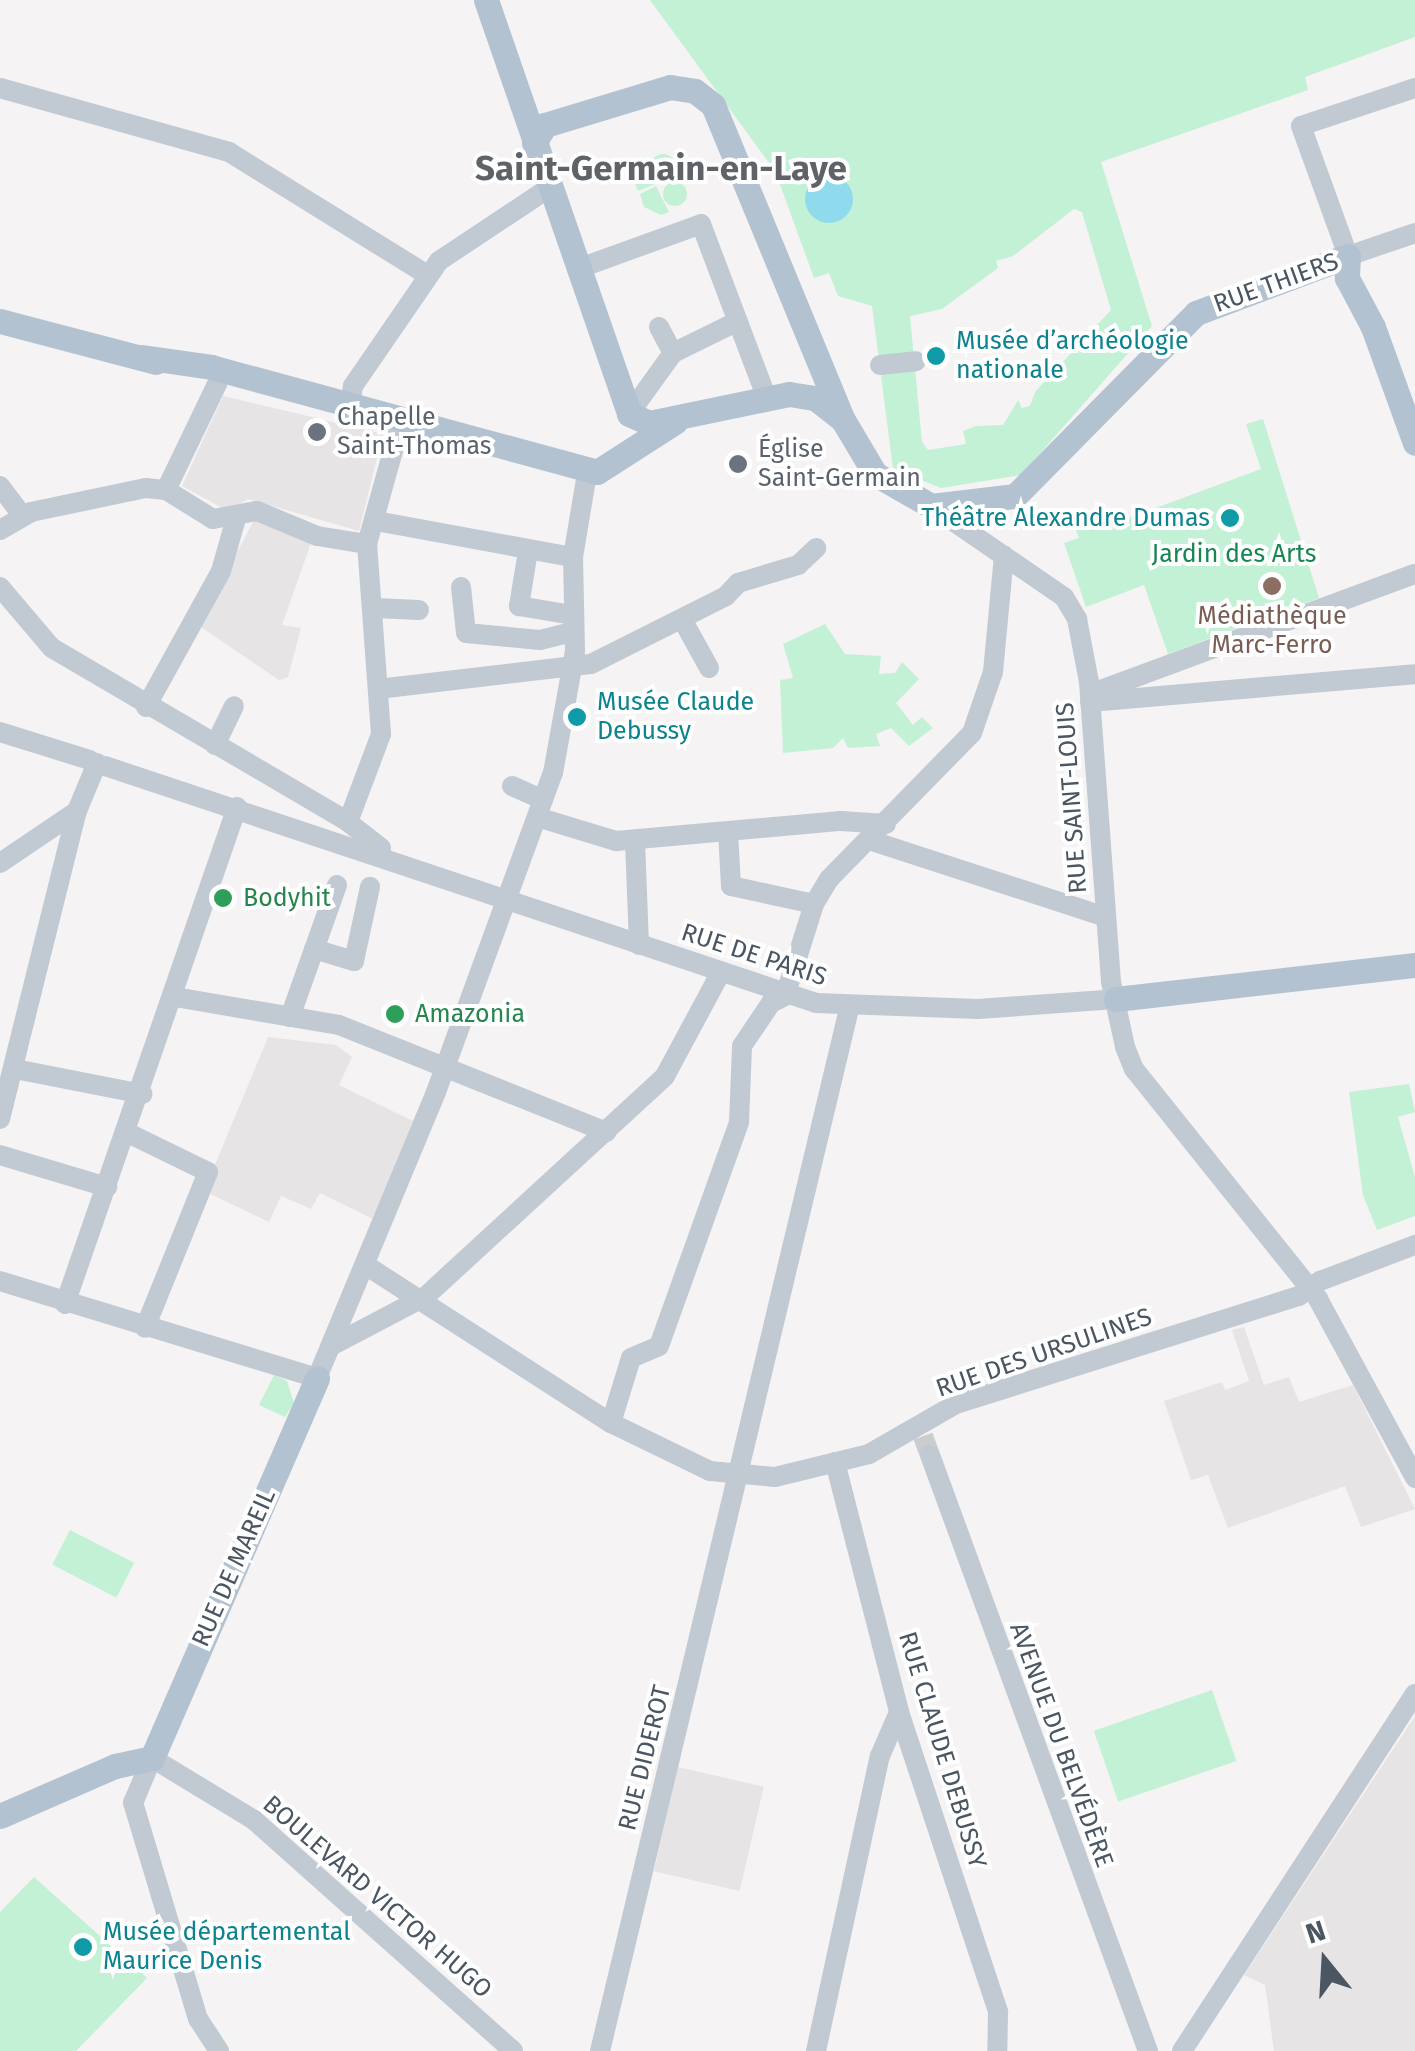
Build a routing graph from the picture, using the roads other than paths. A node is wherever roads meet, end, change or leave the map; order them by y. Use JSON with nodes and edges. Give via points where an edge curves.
{"nodes":[{"id":1,"x":486,"y":0,"type":"edge"},
{"id":2,"x":0,"y":88,"type":"edge"},
{"id":3,"x":1415,"y":88,"type":"edge"},
{"id":4,"x":541,"y":133,"type":"junction"},
{"id":5,"x":549,"y":188,"type":"junction"},
{"id":6,"x":1415,"y":233,"type":"edge"},
{"id":7,"x":1348,"y":256,"type":"junction"},
{"id":8,"x":577,"y":269,"type":"junction"},
{"id":9,"x":427,"y":274,"type":"junction"},
{"id":10,"x":0,"y":321,"type":"edge"},
{"id":11,"x":738,"y":321,"type":"junction"},
{"id":12,"x":658,"y":327,"type":"dead end"},
{"id":13,"x":673,"y":353,"type":"junction"},
{"id":14,"x":916,"y":361,"type":"dead end"},
{"id":15,"x":815,"y":363,"type":"junction"},
{"id":16,"x":880,"y":365,"type":"dead end"},
{"id":17,"x":227,"y":378,"type":"junction"},
{"id":18,"x":778,"y":396,"type":"junction"},
{"id":19,"x":623,"y":405,"type":"junction"},
{"id":20,"x":1408,"y":405,"type":"edge"},
{"id":21,"x":350,"y":409,"type":"junction"},
{"id":22,"x":681,"y":418,"type":"junction"},
{"id":23,"x":843,"y":420,"type":"junction"},
{"id":24,"x":401,"y":422,"type":"junction"},
{"id":25,"x":1415,"y":444,"type":"edge"},
{"id":26,"x":598,"y":463,"type":"junction"},
{"id":27,"x":0,"y":486,"type":"edge"},
{"id":28,"x":166,"y":490,"type":"junction"},
{"id":29,"x":987,"y":503,"type":"junction"},
{"id":30,"x":931,"y":506,"type":"junction"},
{"id":31,"x":22,"y":515,"type":"junction"},
{"id":32,"x":237,"y":515,"type":"junction"},
{"id":33,"x":376,"y":521,"type":"junction"},
{"id":34,"x":0,"y":530,"type":"edge"},
{"id":35,"x":966,"y":530,"type":"junction"},
{"id":36,"x":367,"y":544,"type":"junction"},
{"id":37,"x":816,"y":548,"type":"dead end"},
{"id":38,"x":528,"y":551,"type":"junction"},
{"id":39,"x":1004,"y":556,"type":"junction"},
{"id":40,"x":573,"y":557,"type":"junction"},
{"id":41,"x":1415,"y":574,"type":"edge"},
{"id":42,"x":0,"y":587,"type":"edge"},
{"id":43,"x":461,"y":587,"type":"dead end"},
{"id":44,"x":375,"y":608,"type":"junction"},
{"id":45,"x":419,"y":610,"type":"dead end"},
{"id":46,"x":682,"y":619,"type":"junction"},
{"id":47,"x":572,"y":623,"type":"junction"},
{"id":48,"x":570,"y":668,"type":"junction"},
{"id":49,"x":709,"y":668,"type":"dead end"},
{"id":50,"x":1415,"y":674,"type":"edge"},
{"id":51,"x":378,"y":689,"type":"junction"},
{"id":52,"x":1090,"y":698,"type":"junction"},
{"id":53,"x":234,"y":706,"type":"dead end"},
{"id":54,"x":146,"y":707,"type":"junction"},
{"id":55,"x":0,"y":732,"type":"edge"},
{"id":56,"x":215,"y":745,"type":"junction"},
{"id":57,"x":97,"y":763,"type":"junction"},
{"id":58,"x":512,"y":786,"type":"dead end"},
{"id":59,"x":237,"y":807,"type":"junction"},
{"id":60,"x":540,"y":808,"type":"junction"},
{"id":61,"x":77,"y":811,"type":"junction"},
{"id":62,"x":348,"y":822,"type":"junction"},
{"id":63,"x":886,"y":824,"type":"junction"},
{"id":64,"x":728,"y":832,"type":"junction"},
{"id":65,"x":634,"y":840,"type":"junction"},
{"id":66,"x":869,"y":840,"type":"junction"},
{"id":67,"x":391,"y":856,"type":"junction"},
{"id":68,"x":0,"y":863,"type":"edge"},
{"id":69,"x":337,"y":884,"type":"dead end"},
{"id":70,"x":370,"y":887,"type":"dead end"},
{"id":71,"x":504,"y":898,"type":"junction"},
{"id":72,"x":814,"y":904,"type":"junction"},
{"id":73,"x":1106,"y":917,"type":"junction"},
{"id":74,"x":639,"y":945,"type":"junction"},
{"id":75,"x":314,"y":949,"type":"junction"},
{"id":76,"x":1415,"y":964,"type":"edge"},
{"id":77,"x":722,"y":972,"type":"junction"},
{"id":78,"x":785,"y":996,"type":"junction"},
{"id":79,"x":174,"y":997,"type":"junction"},
{"id":80,"x":1116,"y":999,"type":"junction"},
{"id":81,"x":848,"y":1009,"type":"junction"},
{"id":82,"x":290,"y":1017,"type":"junction"},
{"id":83,"x":447,"y":1064,"type":"junction"},
{"id":84,"x":15,"y":1068,"type":"junction"},
{"id":85,"x":142,"y":1094,"type":"junction"},
{"id":86,"x":0,"y":1119,"type":"edge"},
{"id":87,"x":128,"y":1132,"type":"junction"},
{"id":88,"x":606,"y":1132,"type":"junction"},
{"id":89,"x":0,"y":1155,"type":"edge"},
{"id":90,"x":107,"y":1187,"type":"junction"},
{"id":91,"x":1415,"y":1245,"type":"edge"},
{"id":92,"x":367,"y":1266,"type":"junction"},
{"id":93,"x":0,"y":1281,"type":"edge"},
{"id":94,"x":1310,"y":1288,"type":"junction"},
{"id":95,"x":417,"y":1300,"type":"junction"},
{"id":96,"x":65,"y":1304,"type":"junction"},
{"id":97,"x":145,"y":1328,"type":"junction"},
{"id":98,"x":333,"y":1345,"type":"junction"},
{"id":99,"x":318,"y":1378,"type":"junction"},
{"id":100,"x":612,"y":1423,"type":"junction"},
{"id":101,"x":924,"y":1439,"type":"junction"},
{"id":102,"x":835,"y":1462,"type":"junction"},
{"id":103,"x":738,"y":1477,"type":"junction"},
{"id":104,"x":1415,"y":1478,"type":"edge"},
{"id":105,"x":1415,"y":1694,"type":"edge"},
{"id":106,"x":899,"y":1712,"type":"junction"},
{"id":107,"x":152,"y":1758,"type":"junction"},
{"id":108,"x":0,"y":1816,"type":"edge"},
{"id":109,"x":219,"y":2051,"type":"edge"},
{"id":110,"x":512,"y":2051,"type":"edge"},
{"id":111,"x":600,"y":2051,"type":"edge"},
{"id":112,"x":816,"y":2051,"type":"edge"},
{"id":113,"x":997,"y":2051,"type":"edge"},
{"id":114,"x":1148,"y":2051,"type":"edge"},
{"id":115,"x":1182,"y":2051,"type":"edge"}],
"edges":[{"from":1,"to":4,"type":"main road","via":[[522,108]]},
{"from":2,"to":9,"type":"street","via":[[229,152]]},
{"from":3,"to":7,"type":"street","via":[[1300,126]]},
{"from":4,"to":5,"type":"main road"},
{"from":4,"to":15,"type":"main road","via":[[670,87],[695,91],[712,104]]},
{"from":5,"to":8,"type":"main road"},
{"from":5,"to":9,"type":"street"},
{"from":6,"to":7,"type":"street","name":"RUE THIERS"},
{"from":7,"to":20,"type":"main road","via":[[1347,278]]},
{"from":7,"to":29,"type":"main road","name":"RUE THIERS","via":[[1196,313],[1028,488]]},
{"from":8,"to":11,"type":"street","via":[[701,224]]},
{"from":8,"to":19,"type":"main road"},
{"from":9,"to":21,"type":"street","via":[[353,386]]},
{"from":10,"to":17,"type":"main road"},
{"from":11,"to":13,"type":"street"},
{"from":11,"to":18,"type":"street"},
{"from":12,"to":13,"type":"street"},
{"from":13,"to":19,"type":"street"},
{"from":14,"to":16,"type":"street"},
{"from":15,"to":18,"type":"main road","via":[[807,382]]},
{"from":15,"to":23,"type":"main road"},
{"from":17,"to":21,"type":"main road"},
{"from":17,"to":28,"type":"street"},
{"from":18,"to":22,"type":"main road"},
{"from":18,"to":23,"type":"main road","via":[[815,398]]},
{"from":19,"to":22,"type":"main road","via":[[649,423]]},
{"from":19,"to":26,"type":"main road","via":[[620,450]]},
{"from":20,"to":25,"type":"main road"},
{"from":21,"to":24,"type":"main road"},
{"from":22,"to":26,"type":"main road","via":[[608,470]]},
{"from":23,"to":30,"type":"main road","via":[[875,474]]},
{"from":24,"to":26,"type":"main road"},
{"from":24,"to":33,"type":"street"},
{"from":26,"to":40,"type":"street"},
{"from":27,"to":31,"type":"street"},
{"from":28,"to":31,"type":"street","via":[[146,488]]},
{"from":28,"to":32,"type":"street","via":[[212,519]]},
{"from":29,"to":30,"type":"main road"},
{"from":29,"to":35,"type":"street"},
{"from":30,"to":35,"type":"street"},
{"from":31,"to":34,"type":"street"},
{"from":32,"to":36,"type":"street","via":[[257,511],[317,536]]},
{"from":32,"to":54,"type":"street","via":[[221,571]]},
{"from":33,"to":36,"type":"street"},
{"from":33,"to":38,"type":"street"},
{"from":35,"to":39,"type":"street"},
{"from":36,"to":44,"type":"street"},
{"from":37,"to":46,"type":"street","via":[[798,564],[738,583]]},
{"from":38,"to":40,"type":"street"},
{"from":38,"to":47,"type":"street","via":[[519,606]]},
{"from":39,"to":52,"type":"street","name":"RUE SAINT-LOUIS","via":[[1064,597],[1084,644]]},
{"from":39,"to":63,"type":"street","via":[[993,672],[972,734]]},
{"from":40,"to":47,"type":"street"},
{"from":41,"to":52,"type":"street"},
{"from":42,"to":54,"type":"street","via":[[52,648]]},
{"from":43,"to":47,"type":"street","via":[[466,633],[540,640]]},
{"from":44,"to":45,"type":"street"},
{"from":44,"to":51,"type":"street"},
{"from":46,"to":48,"type":"street"},
{"from":46,"to":49,"type":"street"},
{"from":47,"to":48,"type":"street"},
{"from":48,"to":51,"type":"street"},
{"from":48,"to":60,"type":"street","via":[[562,735]]},
{"from":50,"to":52,"type":"street"},
{"from":51,"to":62,"type":"street","via":[[381,734]]},
{"from":52,"to":73,"type":"street","name":"RUE SAINT-LOUIS"},
{"from":53,"to":56,"type":"street"},
{"from":54,"to":56,"type":"street"},
{"from":55,"to":57,"type":"street"},
{"from":56,"to":62,"type":"street"},
{"from":57,"to":59,"type":"street"},
{"from":57,"to":61,"type":"street"},
{"from":58,"to":60,"type":"street"},
{"from":59,"to":67,"type":"street"},
{"from":59,"to":79,"type":"street"},
{"from":60,"to":65,"type":"street","via":[[600,838]]},
{"from":60,"to":71,"type":"street"},
{"from":61,"to":68,"type":"street"},
{"from":61,"to":84,"type":"street"},
{"from":62,"to":67,"type":"street"},
{"from":63,"to":64,"type":"street","via":[[841,821]]},
{"from":63,"to":66,"type":"street"},
{"from":64,"to":65,"type":"street"},
{"from":64,"to":72,"type":"street","via":[[731,886]]},
{"from":65,"to":74,"type":"street"},
{"from":66,"to":72,"type":"street","via":[[828,879]]},
{"from":66,"to":73,"type":"street"},
{"from":67,"to":71,"type":"street","name":"RUE DE PARIS"},
{"from":69,"to":75,"type":"street"},
{"from":70,"to":75,"type":"street","via":[[354,961]]},
{"from":71,"to":74,"type":"street","name":"RUE DE PARIS"},
{"from":71,"to":83,"type":"street"},
{"from":72,"to":78,"type":"street"},
{"from":73,"to":80,"type":"street","name":"RUE SAINT-LOUIS"},
{"from":74,"to":77,"type":"street","name":"RUE DE PARIS"},
{"from":75,"to":82,"type":"street"},
{"from":76,"to":80,"type":"main road"},
{"from":77,"to":78,"type":"street","name":"RUE DE PARIS"},
{"from":77,"to":88,"type":"street","via":[[665,1076]]},
{"from":78,"to":81,"type":"street","name":"RUE DE PARIS"},
{"from":78,"to":100,"type":"street","via":[[771,1002],[742,1046],[738,1122],[659,1346],[631,1358]]},
{"from":79,"to":82,"type":"street"},
{"from":79,"to":85,"type":"street"},
{"from":80,"to":81,"type":"street","name":"RUE DE PARIS","via":[[978,1010]]},
{"from":80,"to":94,"type":"street","name":"RUE SAINT-LOUIS","via":[[1134,1069]]},
{"from":81,"to":103,"type":"street","name":"RUE DIDEROT"},
{"from":82,"to":83,"type":"street","via":[[339,1025]]},
{"from":83,"to":88,"type":"street"},
{"from":83,"to":92,"type":"street"},
{"from":84,"to":85,"type":"street"},
{"from":84,"to":86,"type":"street"},
{"from":85,"to":87,"type":"street"},
{"from":87,"to":90,"type":"street"},
{"from":87,"to":97,"type":"street","via":[[208,1172]]},
{"from":88,"to":95,"type":"street"},
{"from":89,"to":90,"type":"street"},
{"from":90,"to":96,"type":"street"},
{"from":91,"to":94,"type":"street","name":"RUE DES URSULINES"},
{"from":92,"to":95,"type":"street"},
{"from":92,"to":98,"type":"street"},
{"from":93,"to":96,"type":"street"},
{"from":94,"to":101,"type":"street","name":"RUE DES URSULINES","via":[[956,1404]]},
{"from":94,"to":104,"type":"street","name":"RUE SAINT-LOUIS"},
{"from":95,"to":98,"type":"street"},
{"from":95,"to":100,"type":"street"},
{"from":96,"to":97,"type":"street"},
{"from":97,"to":99,"type":"street"},
{"from":98,"to":99,"type":"street"},
{"from":99,"to":107,"type":"main road","name":"RUE DE MAREIL"},
{"from":100,"to":103,"type":"street","via":[[710,1471]]},
{"from":101,"to":102,"type":"street","name":"RUE DES URSULINES"},
{"from":101,"to":114,"type":"street","name":"AVENUE DU BELVÉDÈRE"},
{"from":102,"to":103,"type":"street","name":"RUE DES URSULINES","via":[[775,1477]]},
{"from":102,"to":106,"type":"street","name":"RUE CLAUDE DEBUSSY"},
{"from":103,"to":111,"type":"street","name":"RUE DIDEROT"},
{"from":105,"to":115,"type":"street"},
{"from":106,"to":112,"type":"street","via":[[880,1756]]},
{"from":106,"to":113,"type":"street","name":"RUE CLAUDE DEBUSSY","via":[[998,2012]]},
{"from":107,"to":108,"type":"main road","via":[[115,1766]]},
{"from":107,"to":109,"type":"street","via":[[134,1803],[198,2019]]},
{"from":107,"to":110,"type":"street","name":"BOULEVARD VICTOR HUGO","via":[[254,1820]]}]}
